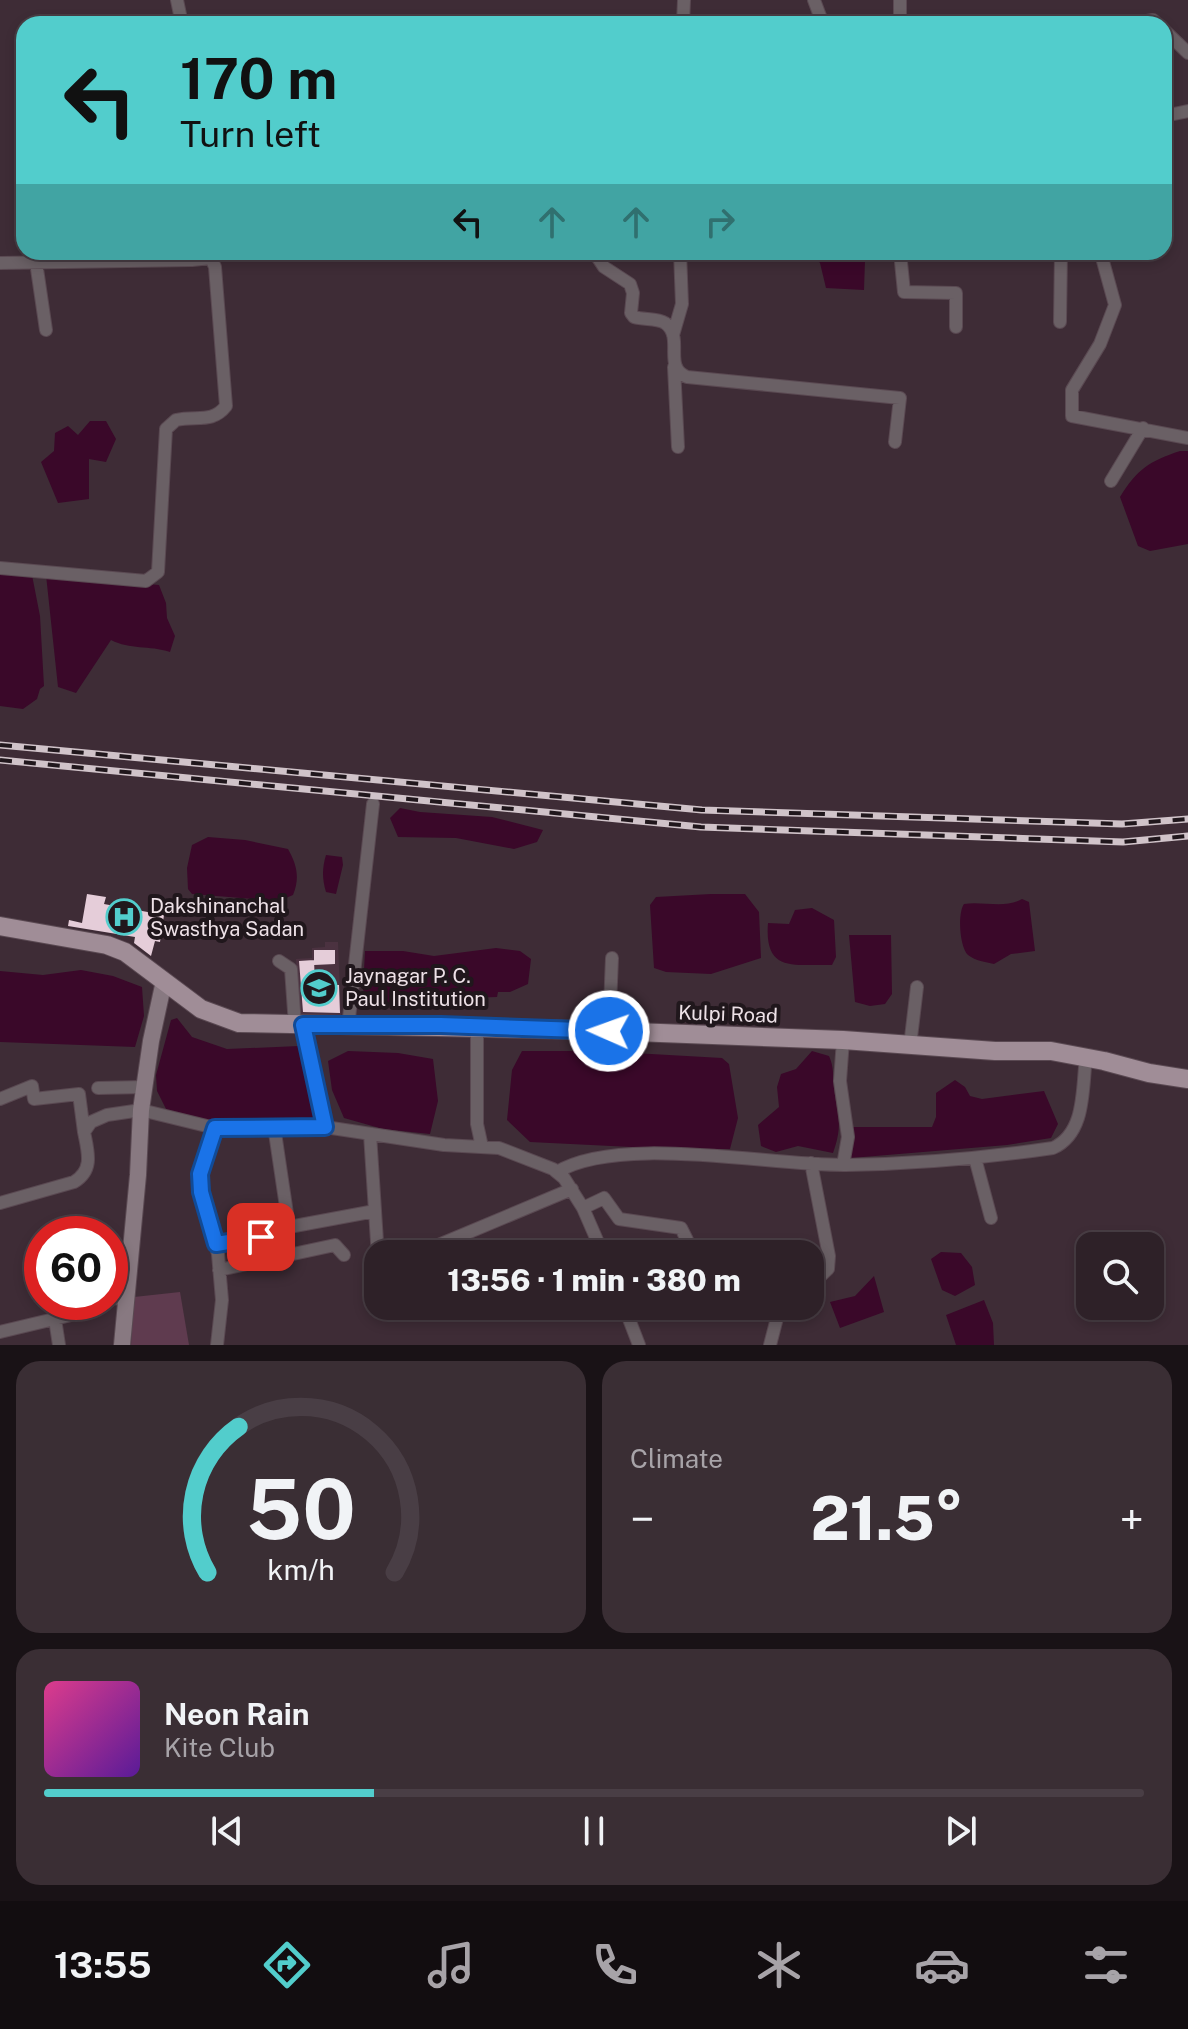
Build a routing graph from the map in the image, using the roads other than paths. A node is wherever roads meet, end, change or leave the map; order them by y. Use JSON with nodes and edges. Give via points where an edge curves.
{"nodes":[{"id":1,"x":1172,"y":38,"type":"edge"},
{"id":2,"x":1188,"y":53,"type":"edge"},
{"id":3,"x":61,"y":260,"type":"edge"},
{"id":4,"x":215,"y":260,"type":"edge"},
{"id":5,"x":597,"y":260,"type":"edge"},
{"id":6,"x":680,"y":260,"type":"edge"},
{"id":7,"x":901,"y":260,"type":"edge"},
{"id":8,"x":1061,"y":260,"type":"edge"},
{"id":9,"x":1103,"y":260,"type":"edge"},
{"id":10,"x":36,"y":262,"type":"junction"},
{"id":11,"x":0,"y":263,"type":"edge"},
{"id":12,"x":1060,"y":322,"type":"dead end"},
{"id":13,"x":956,"y":327,"type":"dead end"},
{"id":14,"x":46,"y":330,"type":"dead end"},
{"id":15,"x":673,"y":335,"type":"junction"},
{"id":16,"x":674,"y":367,"type":"junction"},
{"id":17,"x":1143,"y":428,"type":"junction"},
{"id":18,"x":1188,"y":438,"type":"edge"},
{"id":19,"x":895,"y":442,"type":"dead end"},
{"id":20,"x":678,"y":447,"type":"dead end"},
{"id":21,"x":1111,"y":481,"type":"dead end"},
{"id":22,"x":0,"y":568,"type":"edge"},
{"id":23,"x":373,"y":804,"type":"dead end"},
{"id":24,"x":0,"y":926,"type":"edge"},
{"id":25,"x":612,"y":958,"type":"dead end"},
{"id":26,"x":279,"y":961,"type":"dead end"},
{"id":27,"x":164,"y":981,"type":"junction"},
{"id":28,"x":917,"y":987,"type":"dead end"},
{"id":29,"x":299,"y":1025,"type":"junction"},
{"id":30,"x":348,"y":1027,"type":"junction"},
{"id":31,"x":477,"y":1027,"type":"junction"},
{"id":32,"x":609,"y":1031,"type":"junction"},
{"id":33,"x":843,"y":1040,"type":"junction"},
{"id":34,"x":910,"y":1046,"type":"junction"},
{"id":35,"x":1086,"y":1057,"type":"junction"},
{"id":36,"x":1188,"y":1079,"type":"edge"},
{"id":37,"x":144,"y":1087,"type":"junction"},
{"id":38,"x":98,"y":1088,"type":"dead end"},
{"id":39,"x":0,"y":1099,"type":"edge"},
{"id":40,"x":141,"y":1110,"type":"junction"},
{"id":41,"x":274,"y":1126,"type":"junction"},
{"id":42,"x":325,"y":1127,"type":"junction"},
{"id":43,"x":215,"y":1128,"type":"junction"},
{"id":44,"x":84,"y":1132,"type":"junction"},
{"id":45,"x":370,"y":1134,"type":"junction"},
{"id":46,"x":482,"y":1147,"type":"junction"},
{"id":47,"x":975,"y":1158,"type":"junction"},
{"id":48,"x":811,"y":1163,"type":"junction"},
{"id":49,"x":843,"y":1165,"type":"junction"},
{"id":50,"x":557,"y":1172,"type":"junction"},
{"id":51,"x":572,"y":1189,"type":"junction"},
{"id":52,"x":0,"y":1203,"type":"edge"},
{"id":53,"x":583,"y":1208,"type":"junction"},
{"id":54,"x":375,"y":1211,"type":"junction"},
{"id":55,"x":991,"y":1218,"type":"dead end"},
{"id":56,"x":128,"y":1236,"type":"edge"},
{"id":57,"x":261,"y":1237,"type":"dead end"},
{"id":58,"x":377,"y":1240,"type":"edge"},
{"id":59,"x":450,"y":1240,"type":"edge"},
{"id":60,"x":597,"y":1240,"type":"edge"},
{"id":61,"x":687,"y":1240,"type":"edge"},
{"id":62,"x":216,"y":1244,"type":"junction"},
{"id":63,"x":344,"y":1255,"type":"dead end"},
{"id":64,"x":219,"y":1270,"type":"junction"},
{"id":65,"x":824,"y":1273,"type":"edge"},
{"id":66,"x":51,"y":1320,"type":"edge"},
{"id":67,"x":55,"y":1320,"type":"edge"},
{"id":68,"x":120,"y":1320,"type":"edge"},
{"id":69,"x":629,"y":1320,"type":"edge"},
{"id":70,"x":776,"y":1320,"type":"edge"},
{"id":71,"x":0,"y":1332,"type":"edge"},
{"id":72,"x":59,"y":1345,"type":"edge"},
{"id":73,"x":122,"y":1345,"type":"edge"},
{"id":74,"x":217,"y":1345,"type":"edge"},
{"id":75,"x":639,"y":1345,"type":"edge"},
{"id":76,"x":770,"y":1345,"type":"edge"}],
"edges":[{"from":1,"to":2,"type":"street"},
{"from":3,"to":10,"type":"street"},
{"from":4,"to":22,"type":"street","via":[[226,406],[216,416],[176,420],[166,429],[158,572],[146,581]]},
{"from":5,"to":15,"type":"street","via":[[630,284],[634,317],[662,321]]},
{"from":6,"to":15,"type":"street","via":[[682,304]]},
{"from":7,"to":13,"type":"street","via":[[904,292],[956,293]]},
{"from":8,"to":12,"type":"street"},
{"from":9,"to":17,"type":"street","via":[[1115,305],[1100,344],[1072,390],[1072,416]]},
{"from":10,"to":11,"type":"street"},
{"from":10,"to":14,"type":"street"},
{"from":15,"to":16,"type":"street"},
{"from":16,"to":19,"type":"street","via":[[687,377],[900,398]]},
{"from":16,"to":20,"type":"street"},
{"from":17,"to":18,"type":"street"},
{"from":17,"to":21,"type":"street"},
{"from":23,"to":30,"type":"street"},
{"from":24,"to":27,"type":"main road","name":"Kulpi Road","via":[[107,945]]},
{"from":25,"to":32,"type":"street"},
{"from":26,"to":29,"type":"street","via":[[291,969]]},
{"from":27,"to":29,"type":"main road","name":"Kulpi Road","via":[[220,1017],[239,1023]]},
{"from":27,"to":37,"type":"main road"},
{"from":28,"to":34,"type":"street"},
{"from":29,"to":30,"type":"main road","name":"Kulpi Road"},
{"from":29,"to":42,"type":"street"},
{"from":30,"to":31,"type":"main road","name":"Kulpi Road"},
{"from":31,"to":32,"type":"main road","name":"Kulpi Road"},
{"from":31,"to":46,"type":"street","via":[[477,1124]]},
{"from":32,"to":33,"type":"main road","name":"Kulpi Road"},
{"from":33,"to":34,"type":"main road","name":"Kulpi Road"},
{"from":33,"to":49,"type":"street","via":[[840,1081],[848,1137]]},
{"from":34,"to":35,"type":"main road","name":"Kulpi Road"},
{"from":35,"to":36,"type":"main road","name":"Kulpi Road"},
{"from":35,"to":47,"type":"street","via":[[1079,1118],[1065,1143]]},
{"from":37,"to":38,"type":"street"},
{"from":37,"to":40,"type":"main road"},
{"from":39,"to":44,"type":"street","via":[[32,1086],[34,1099],[79,1094]]},
{"from":40,"to":43,"type":"street"},
{"from":40,"to":44,"type":"street","via":[[107,1115]]},
{"from":40,"to":56,"type":"main road"},
{"from":41,"to":42,"type":"street"},
{"from":41,"to":43,"type":"street"},
{"from":41,"to":54,"type":"street","via":[[289,1227]]},
{"from":42,"to":45,"type":"street"},
{"from":43,"to":62,"type":"street","via":[[200,1174]]},
{"from":44,"to":52,"type":"street","via":[[89,1166],[83,1176]]},
{"from":45,"to":46,"type":"street"},
{"from":45,"to":54,"type":"street"},
{"from":46,"to":50,"type":"street","via":[[499,1148]]},
{"from":47,"to":49,"type":"street"},
{"from":47,"to":55,"type":"street"},
{"from":48,"to":49,"type":"street"},
{"from":48,"to":50,"type":"street","via":[[614,1155],[578,1161]]},
{"from":48,"to":65,"type":"street","via":[[829,1256]]},
{"from":50,"to":51,"type":"street"},
{"from":51,"to":53,"type":"street"},
{"from":51,"to":59,"type":"street"},
{"from":53,"to":60,"type":"street"},
{"from":53,"to":61,"type":"street","via":[[604,1198],[619,1219],[681,1228]]},
{"from":54,"to":58,"type":"street"},
{"from":57,"to":62,"type":"street"},
{"from":62,"to":64,"type":"street"},
{"from":63,"to":64,"type":"street","via":[[335,1245]]},
{"from":64,"to":74,"type":"street"},
{"from":66,"to":71,"type":"street"},
{"from":67,"to":72,"type":"street"},
{"from":68,"to":73,"type":"main road"},
{"from":69,"to":75,"type":"street"},
{"from":70,"to":76,"type":"street"}]}
